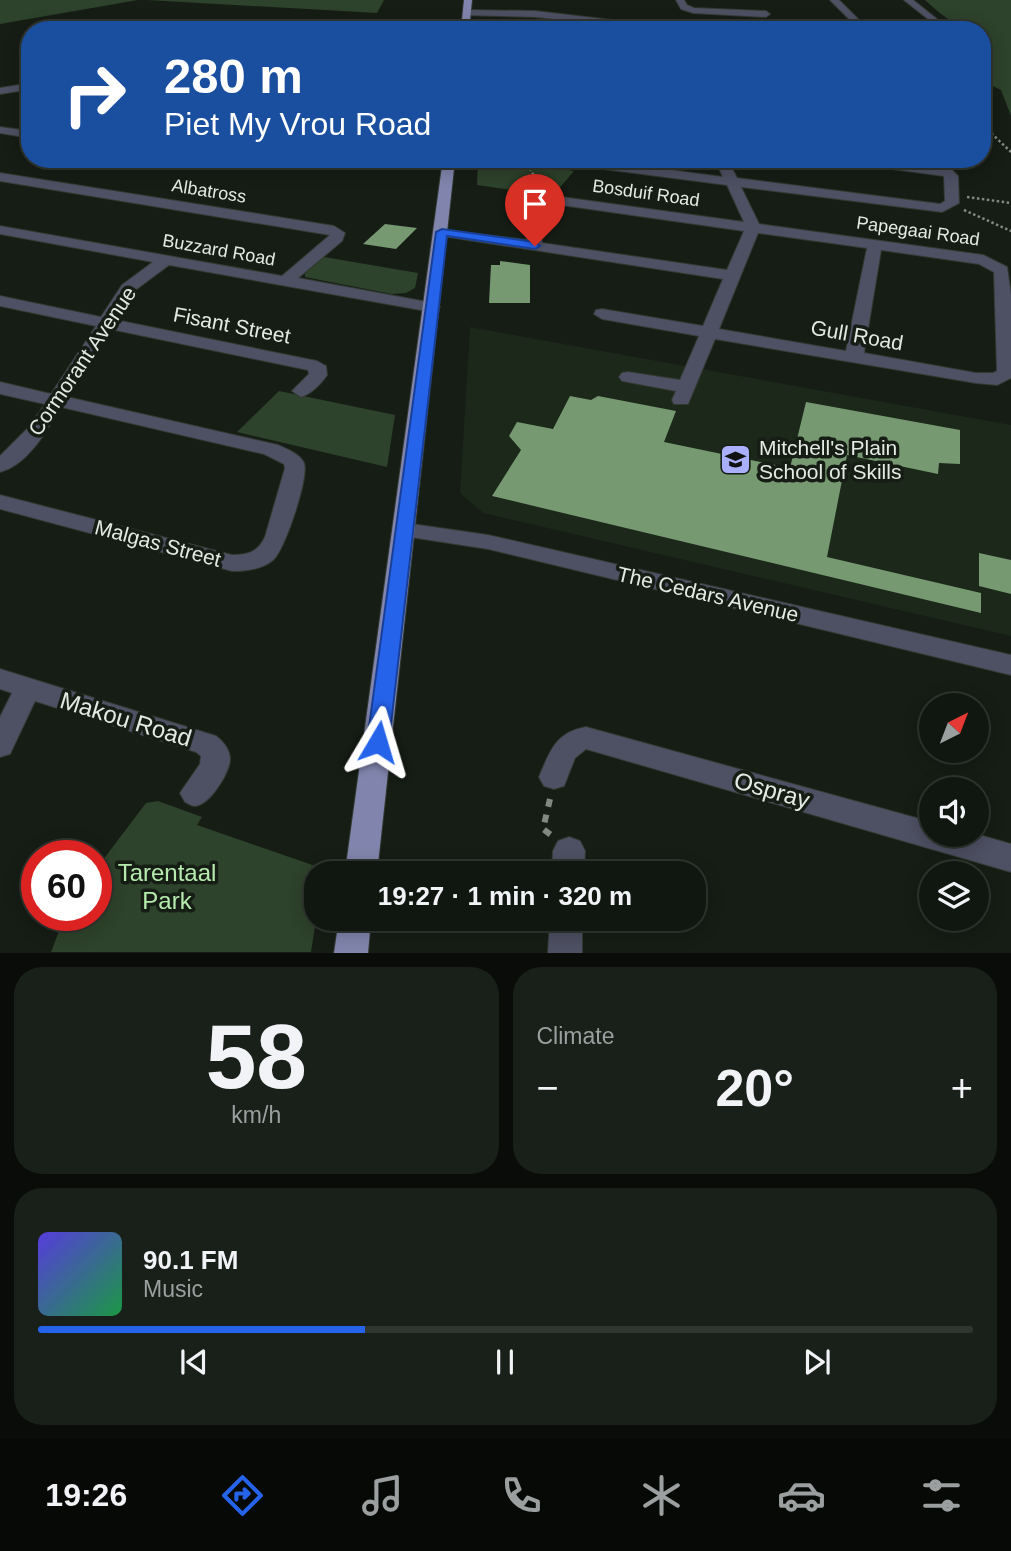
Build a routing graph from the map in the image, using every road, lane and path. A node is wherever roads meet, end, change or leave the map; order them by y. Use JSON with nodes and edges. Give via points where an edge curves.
{"nodes":[{"id":1,"x":468,"y":0,"type":"edge"},
{"id":2,"x":680,"y":0,"type":"edge"},
{"id":3,"x":755,"y":0,"type":"edge"},
{"id":4,"x":834,"y":0,"type":"edge"},
{"id":5,"x":908,"y":0,"type":"edge"},
{"id":6,"x":606,"y":9,"type":"dead end"},
{"id":7,"x":466,"y":13,"type":"junction"},
{"id":8,"x":766,"y":14,"type":"junction"},
{"id":9,"x":466,"y":21,"type":"edge"},
{"id":10,"x":609,"y":21,"type":"joint"},
{"id":11,"x":774,"y":21,"type":"edge"},
{"id":12,"x":856,"y":21,"type":"edge"},
{"id":13,"x":935,"y":21,"type":"edge"},
{"id":14,"x":21,"y":88,"type":"edge"},
{"id":15,"x":0,"y":91,"type":"edge"},
{"id":16,"x":0,"y":130,"type":"edge"},
{"id":17,"x":991,"y":133,"type":"edge"},
{"id":18,"x":21,"y":134,"type":"edge"},
{"id":19,"x":1011,"y":152,"type":"edge"},
{"id":20,"x":448,"y":168,"type":"edge"},
{"id":21,"x":530,"y":168,"type":"edge"},
{"id":22,"x":625,"y":168,"type":"edge"},
{"id":23,"x":726,"y":168,"type":"edge"},
{"id":24,"x":912,"y":168,"type":"edge"},
{"id":25,"x":0,"y":177,"type":"edge"},
{"id":26,"x":732,"y":182,"type":"junction"},
{"id":27,"x":541,"y":191,"type":"dead end"},
{"id":28,"x":950,"y":201,"type":"junction"},
{"id":29,"x":1011,"y":203,"type":"edge"},
{"id":30,"x":753,"y":227,"type":"junction"},
{"id":31,"x":0,"y":230,"type":"edge"},
{"id":32,"x":1011,"y":231,"type":"edge"},
{"id":33,"x":442,"y":232,"type":"junction"},
{"id":34,"x":875,"y":244,"type":"junction"},
{"id":35,"x":535,"y":246,"type":"junction"},
{"id":36,"x":165,"y":260,"type":"junction"},
{"id":37,"x":733,"y":275,"type":"junction"},
{"id":38,"x":285,"y":281,"type":"junction"},
{"id":39,"x":0,"y":301,"type":"edge"},
{"id":40,"x":432,"y":307,"type":"junction"},
{"id":41,"x":603,"y":314,"type":"dead end"},
{"id":42,"x":106,"y":323,"type":"junction"},
{"id":43,"x":709,"y":333,"type":"junction"},
{"id":44,"x":854,"y":357,"type":"junction"},
{"id":45,"x":628,"y":377,"type":"dead end"},
{"id":46,"x":997,"y":379,"type":"joint"},
{"id":47,"x":0,"y":388,"type":"edge"},
{"id":48,"x":301,"y":391,"type":"dead end"},
{"id":49,"x":56,"y":400,"type":"junction"},
{"id":50,"x":0,"y":466,"type":"edge"},
{"id":51,"x":0,"y":502,"type":"edge"},
{"id":52,"x":405,"y":530,"type":"junction"},
{"id":53,"x":1011,"y":665,"type":"edge"},
{"id":54,"x":0,"y":679,"type":"edge"},
{"id":55,"x":28,"y":688,"type":"junction"},
{"id":56,"x":0,"y":746,"type":"edge"},
{"id":57,"x":554,"y":777,"type":"joint"},
{"id":58,"x":195,"y":793,"type":"dead end"},
{"id":59,"x":1011,"y":858,"type":"edge"},
{"id":60,"x":363,"y":861,"type":"edge"},
{"id":61,"x":567,"y":861,"type":"edge"},
{"id":62,"x":354,"y":931,"type":"edge"},
{"id":63,"x":566,"y":931,"type":"edge"},
{"id":64,"x":351,"y":953,"type":"edge"},
{"id":65,"x":565,"y":953,"type":"edge"}],
"edges":[{"from":1,"to":7,"type":"main road"},
{"from":2,"to":8,"type":"street","via":[[693,10]]},
{"from":3,"to":8,"type":"street"},
{"from":4,"to":12,"type":"street"},
{"from":5,"to":13,"type":"street"},
{"from":6,"to":10,"type":"street"},
{"from":7,"to":9,"type":"main road"},
{"from":7,"to":10,"type":"street"},
{"from":8,"to":11,"type":"street"},
{"from":14,"to":15,"type":"street"},
{"from":16,"to":18,"type":"street"},
{"from":17,"to":19,"type":"path"},
{"from":20,"to":33,"type":"main road"},
{"from":21,"to":27,"type":"path"},
{"from":22,"to":26,"type":"street"},
{"from":23,"to":26,"type":"street"},
{"from":24,"to":28,"type":"street","via":[[952,176]]},
{"from":25,"to":38,"type":"street","name":"Albatross","via":[[338,233]]},
{"from":26,"to":28,"type":"street","via":[[927,207]]},
{"from":26,"to":30,"type":"street"},
{"from":28,"to":29,"type":"path"},
{"from":28,"to":32,"type":"path"},
{"from":30,"to":34,"type":"street","name":"Papegaai Road"},
{"from":30,"to":35,"type":"street","name":"Bosduif Road","via":[[545,200],[532,207]]},
{"from":30,"to":37,"type":"street"},
{"from":31,"to":36,"type":"street","name":"Buzzard Road"},
{"from":33,"to":35,"type":"street"},
{"from":33,"to":40,"type":"main road"},
{"from":34,"to":44,"type":"street"},
{"from":34,"to":46,"type":"street","name":"Papegaai Road","via":[[983,260],[1002,270],[1006,373]]},
{"from":35,"to":37,"type":"street"},
{"from":36,"to":38,"type":"street","name":"Buzzard Road"},
{"from":36,"to":42,"type":"street","name":"Cormorant Avenue","via":[[132,284]]},
{"from":37,"to":43,"type":"street"},
{"from":38,"to":40,"type":"street","name":"Buzzard Road"},
{"from":39,"to":42,"type":"street"},
{"from":40,"to":52,"type":"main road"},
{"from":41,"to":43,"type":"street","name":"Gull Road"},
{"from":42,"to":48,"type":"street","name":"Fisant Street","via":[[317,366],[318,374]]},
{"from":42,"to":49,"type":"street","name":"Cormorant Avenue"},
{"from":43,"to":44,"type":"street","name":"Gull Road"},
{"from":43,"to":45,"type":"street","via":[[684,393]]},
{"from":44,"to":46,"type":"street","name":"Gull Road"},
{"from":47,"to":49,"type":"street"},
{"from":49,"to":50,"type":"street","name":"Cormorant Avenue","via":[[28,441]]},
{"from":49,"to":51,"type":"street","name":"Malgas Street","via":[[283,453],[295,468],[273,546],[257,560],[232,563]]},
{"from":52,"to":53,"type":"street","name":"The Cedars Avenue","via":[[488,542]]},
{"from":52,"to":60,"type":"main road"},
{"from":54,"to":55,"type":"street"},
{"from":55,"to":56,"type":"street"},
{"from":55,"to":58,"type":"street","name":"Makou Road","via":[[214,749],[216,764]]},
{"from":57,"to":59,"type":"street","name":"Ospray","via":[[568,744],[586,738]]},
{"from":57,"to":61,"type":"path","via":[[544,829]]},
{"from":62,"to":64,"type":"main road"},
{"from":63,"to":65,"type":"street"}]}
